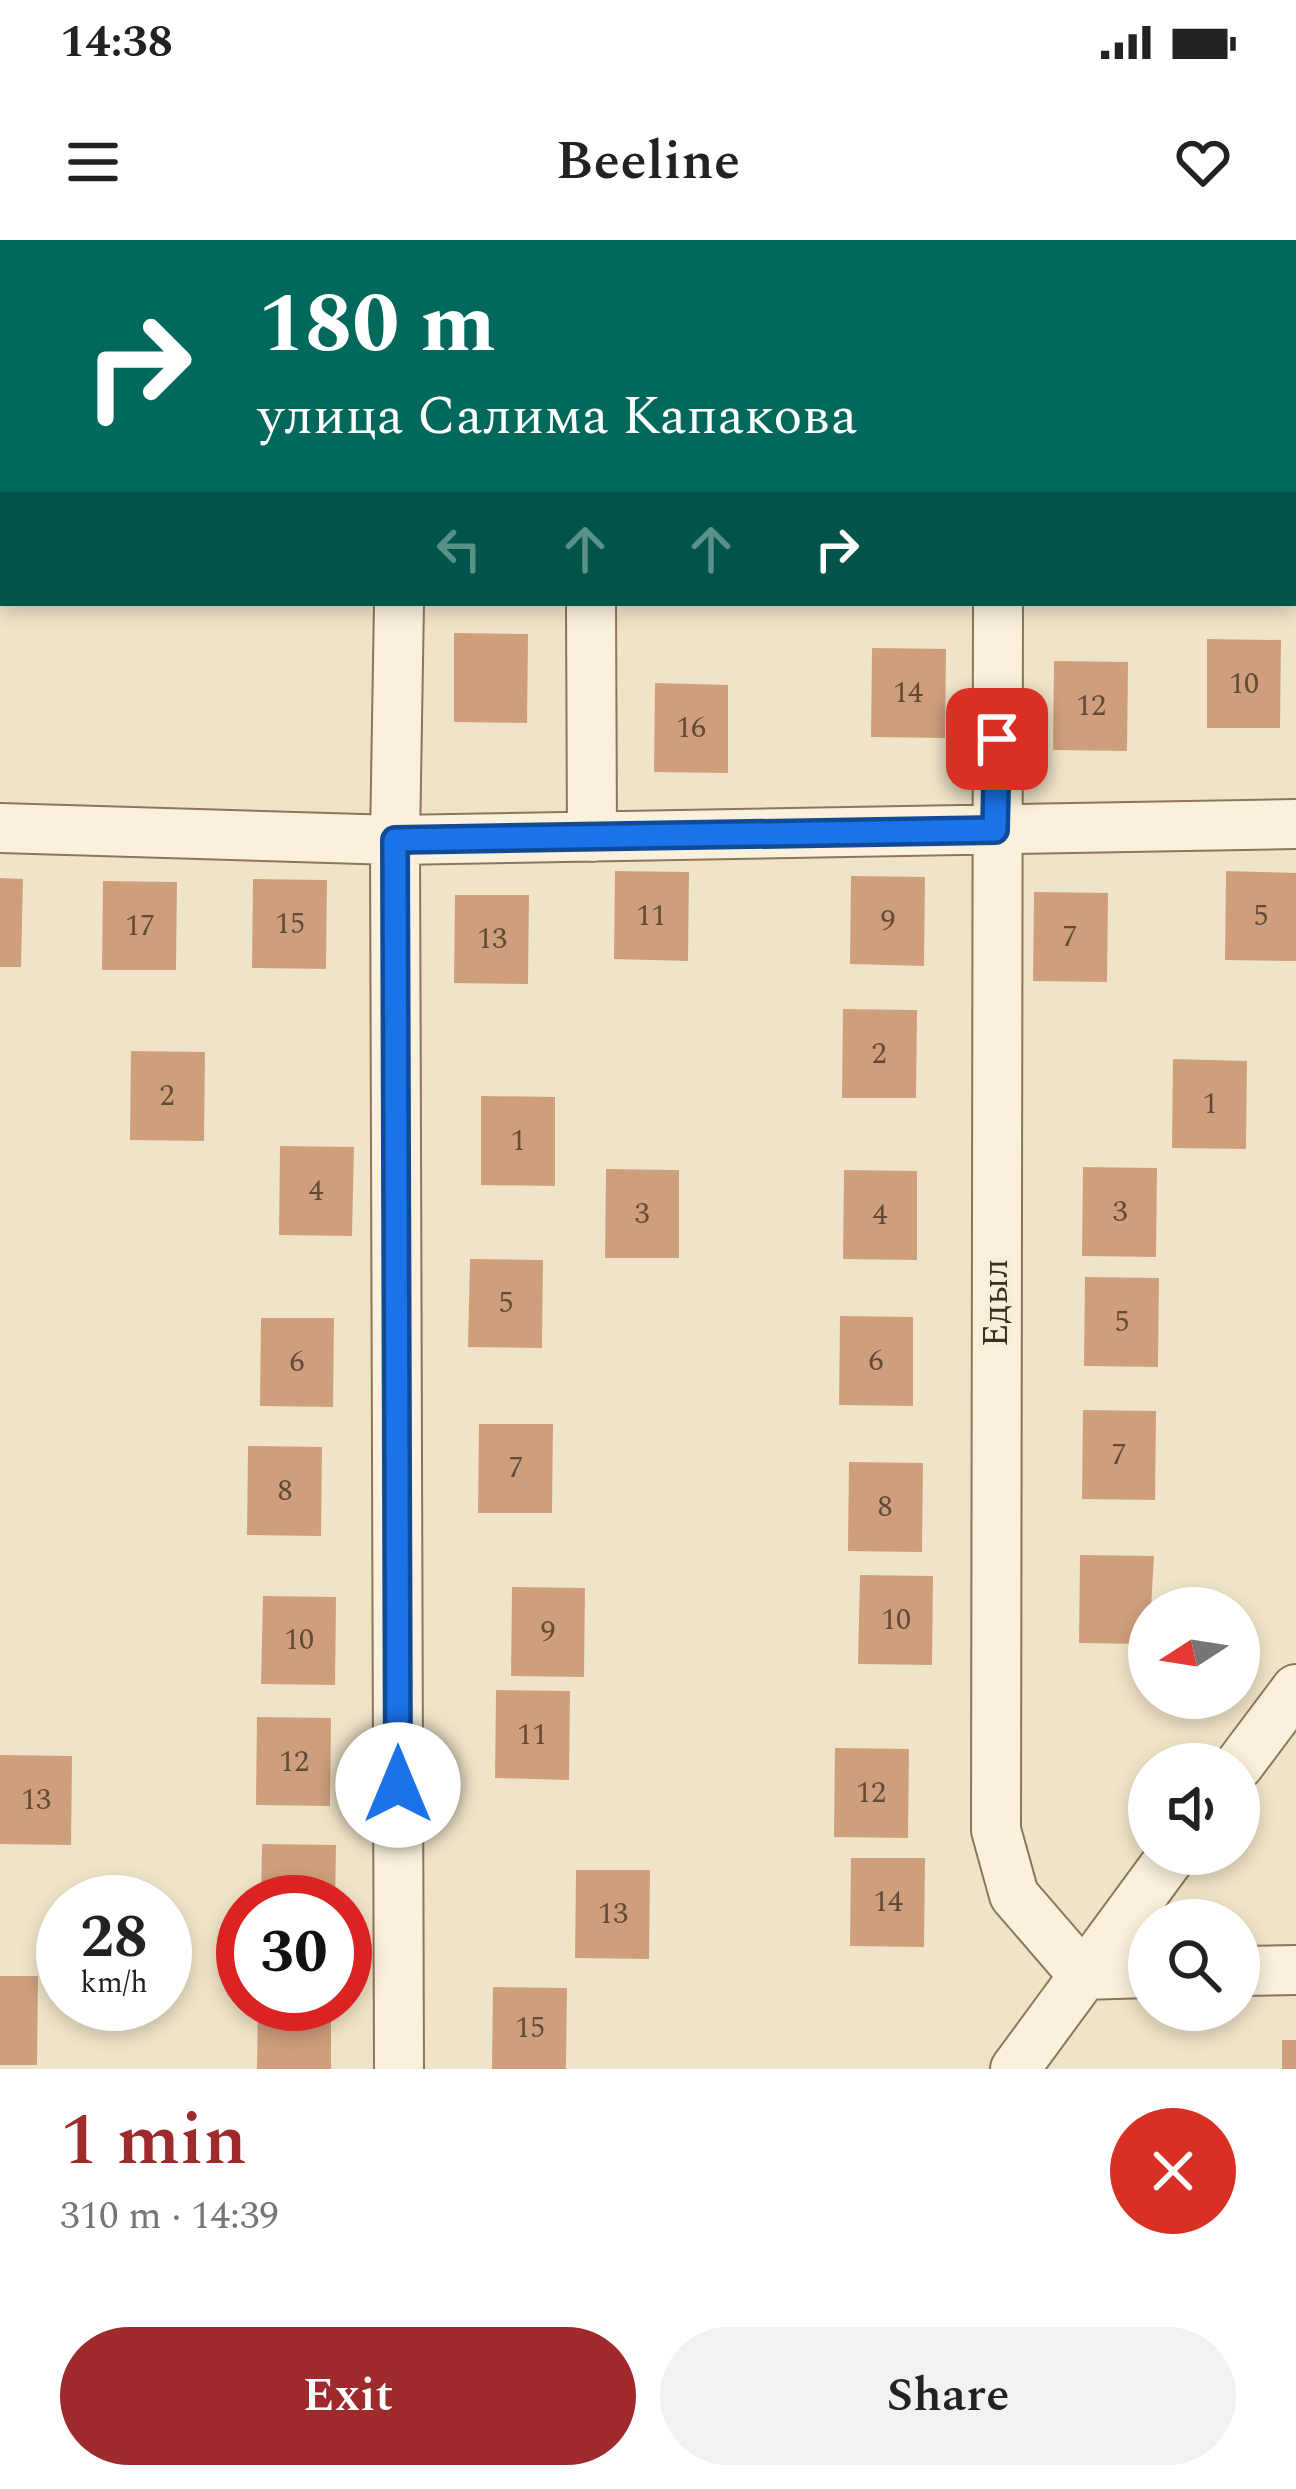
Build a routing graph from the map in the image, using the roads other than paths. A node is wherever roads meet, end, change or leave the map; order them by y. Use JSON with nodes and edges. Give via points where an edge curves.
{"nodes":[{"id":1,"x":0,"y":240,"type":"edge"},
{"id":2,"x":364,"y":240,"type":"edge"},
{"id":3,"x":399,"y":606,"type":"edge"},
{"id":4,"x":591,"y":606,"type":"edge"},
{"id":5,"x":998,"y":606,"type":"edge"},
{"id":6,"x":1296,"y":824,"type":"edge"},
{"id":7,"x":0,"y":828,"type":"edge"},
{"id":8,"x":995,"y":830,"type":"junction"},
{"id":9,"x":592,"y":837,"type":"junction"},
{"id":10,"x":395,"y":840,"type":"junction"},
{"id":11,"x":1296,"y":1689,"type":"edge"},
{"id":12,"x":1256,"y":1743,"type":"edge"},
{"id":13,"x":1157,"y":1875,"type":"edge"},
{"id":14,"x":1296,"y":1970,"type":"edge"},
{"id":15,"x":1260,"y":1971,"type":"edge"},
{"id":16,"x":1128,"y":1974,"type":"edge"},
{"id":17,"x":1083,"y":1975,"type":"junction"},
{"id":18,"x":399,"y":2069,"type":"edge"},
{"id":19,"x":1015,"y":2069,"type":"edge"}],
"edges":[{"from":1,"to":2,"type":"street"},
{"from":3,"to":10,"type":"street"},
{"from":4,"to":9,"type":"street"},
{"from":5,"to":8,"type":"street","name":"Едыл"},
{"from":6,"to":8,"type":"street"},
{"from":7,"to":10,"type":"street"},
{"from":8,"to":9,"type":"street"},
{"from":8,"to":17,"type":"street","name":"Едыл","via":[[996,1829],[1014,1894]]},
{"from":9,"to":10,"type":"street"},
{"from":10,"to":18,"type":"street"},
{"from":11,"to":12,"type":"street"},
{"from":13,"to":17,"type":"street"},
{"from":14,"to":15,"type":"street"},
{"from":16,"to":17,"type":"street"},
{"from":17,"to":19,"type":"street"}]}
